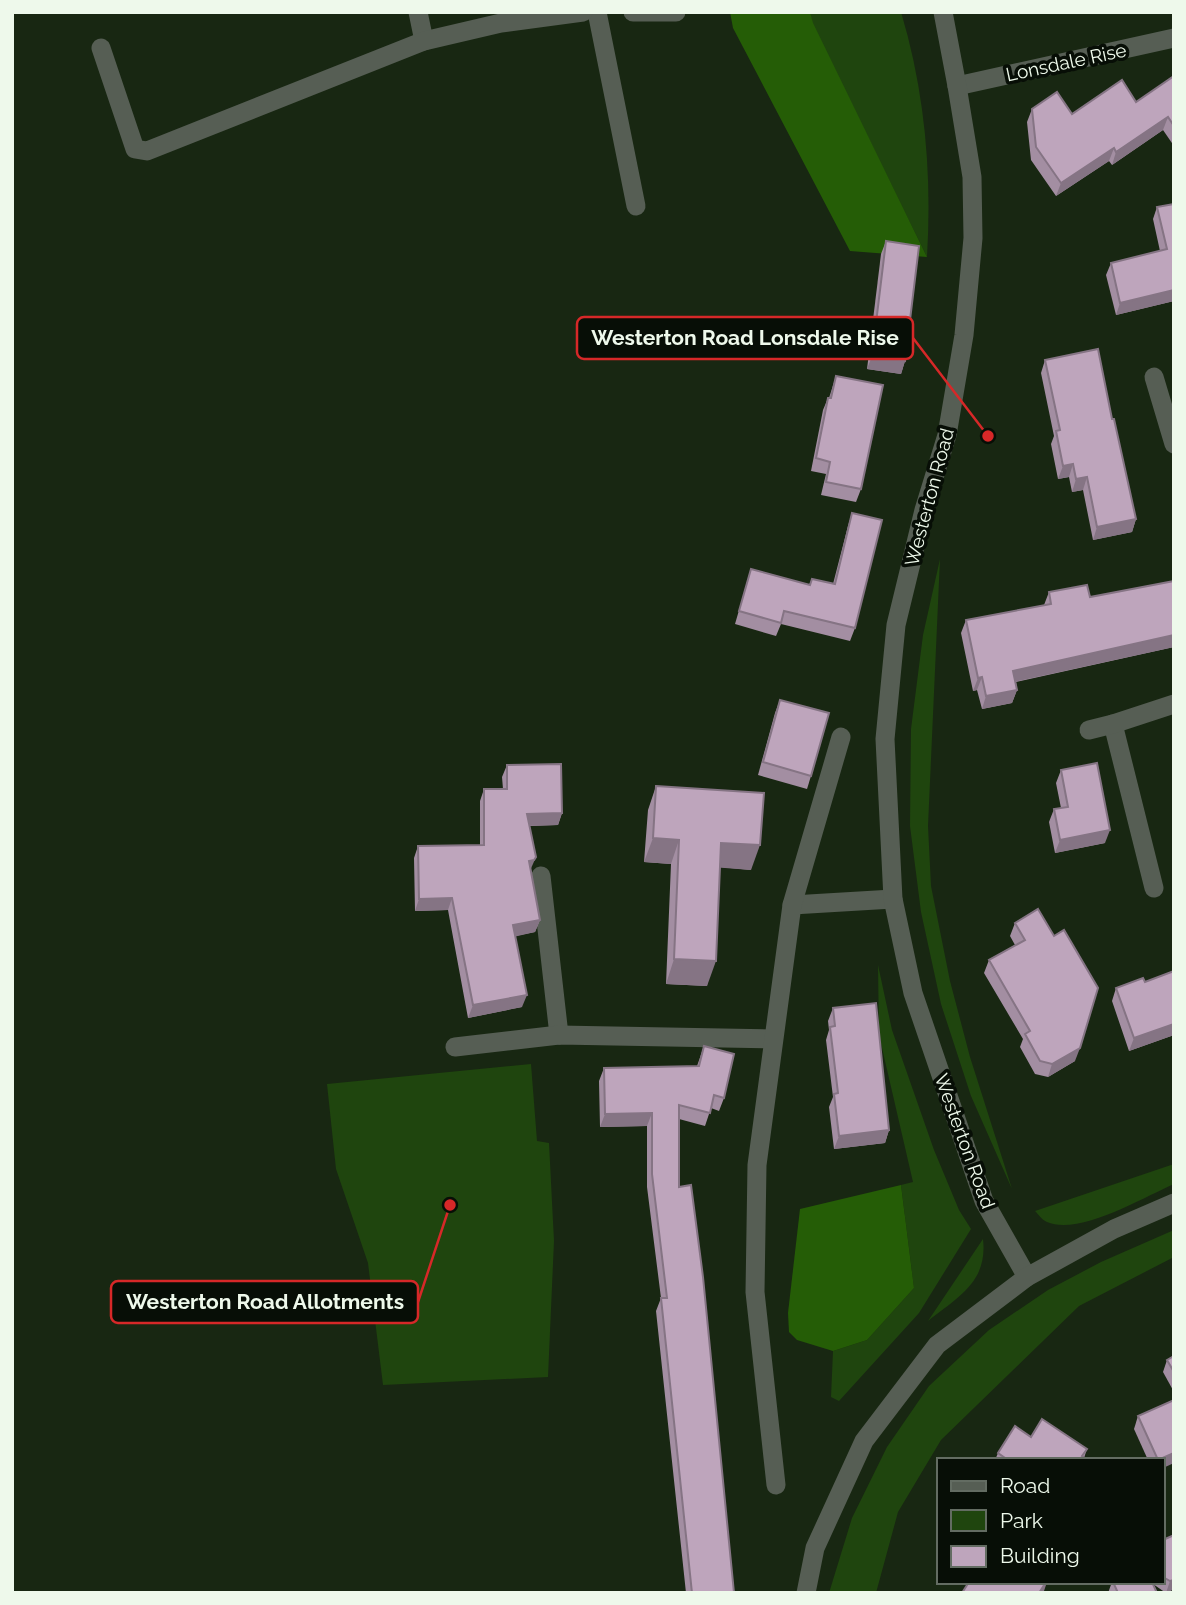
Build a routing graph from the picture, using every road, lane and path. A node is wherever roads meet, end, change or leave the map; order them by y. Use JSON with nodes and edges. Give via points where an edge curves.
{"nodes":[{"id":1,"x":418,"y":12,"type":"edge"},
{"id":2,"x":583,"y":12,"type":"edge"},
{"id":3,"x":597,"y":12,"type":"edge"},
{"id":4,"x":633,"y":12,"type":"edge"},
{"id":5,"x":676,"y":12,"type":"edge"},
{"id":6,"x":943,"y":12,"type":"edge"},
{"id":7,"x":1174,"y":38,"type":"edge"},
{"id":8,"x":424,"y":41,"type":"junction"},
{"id":9,"x":101,"y":48,"type":"dead end"},
{"id":10,"x":957,"y":86,"type":"junction"},
{"id":11,"x":636,"y":206,"type":"dead end"},
{"id":12,"x":1154,"y":377,"type":"dead end"},
{"id":13,"x":1167,"y":395,"type":"edge"},
{"id":14,"x":1174,"y":444,"type":"edge"},
{"id":15,"x":1174,"y":704,"type":"edge"},
{"id":16,"x":1113,"y":724,"type":"junction"},
{"id":17,"x":1089,"y":730,"type":"dead end"},
{"id":18,"x":841,"y":737,"type":"dead end"},
{"id":19,"x":541,"y":876,"type":"dead end"},
{"id":20,"x":1154,"y":888,"type":"dead end"},
{"id":21,"x":893,"y":899,"type":"junction"},
{"id":22,"x":792,"y":905,"type":"junction"},
{"id":23,"x":559,"y":1035,"type":"junction"},
{"id":24,"x":773,"y":1039,"type":"junction"},
{"id":25,"x":455,"y":1047,"type":"dead end"},
{"id":26,"x":1174,"y":1203,"type":"edge"},
{"id":27,"x":1027,"y":1277,"type":"junction"},
{"id":28,"x":776,"y":1485,"type":"dead end"},
{"id":29,"x":806,"y":1593,"type":"edge"}],
"edges":[{"from":1,"to":8,"type":"street"},
{"from":2,"to":8,"type":"street","via":[[501,23]]},
{"from":3,"to":11,"type":"street"},
{"from":4,"to":5,"type":"street"},
{"from":6,"to":10,"type":"street","name":"Westerton Road"},
{"from":7,"to":10,"type":"street","name":"Lonsdale Rise"},
{"from":8,"to":9,"type":"street","via":[[147,151],[135,149]]},
{"from":10,"to":21,"type":"street","name":"Westerton Road","via":[[972,177],[972,238],[964,335],[947,435],[896,625],[886,739]]},
{"from":12,"to":13,"type":"street"},
{"from":13,"to":14,"type":"street"},
{"from":15,"to":16,"type":"street"},
{"from":16,"to":17,"type":"street"},
{"from":16,"to":20,"type":"street"},
{"from":18,"to":22,"type":"street"},
{"from":19,"to":23,"type":"street"},
{"from":21,"to":22,"type":"street"},
{"from":21,"to":27,"type":"street","name":"Westerton Road","via":[[913,993],[984,1201]]},
{"from":22,"to":24,"type":"street"},
{"from":23,"to":24,"type":"street"},
{"from":23,"to":25,"type":"street"},
{"from":24,"to":28,"type":"street","via":[[757,1165],[755,1292]]},
{"from":26,"to":27,"type":"street","via":[[1114,1228]]},
{"from":27,"to":29,"type":"street","via":[[937,1345],[864,1441],[815,1548]]}]}
